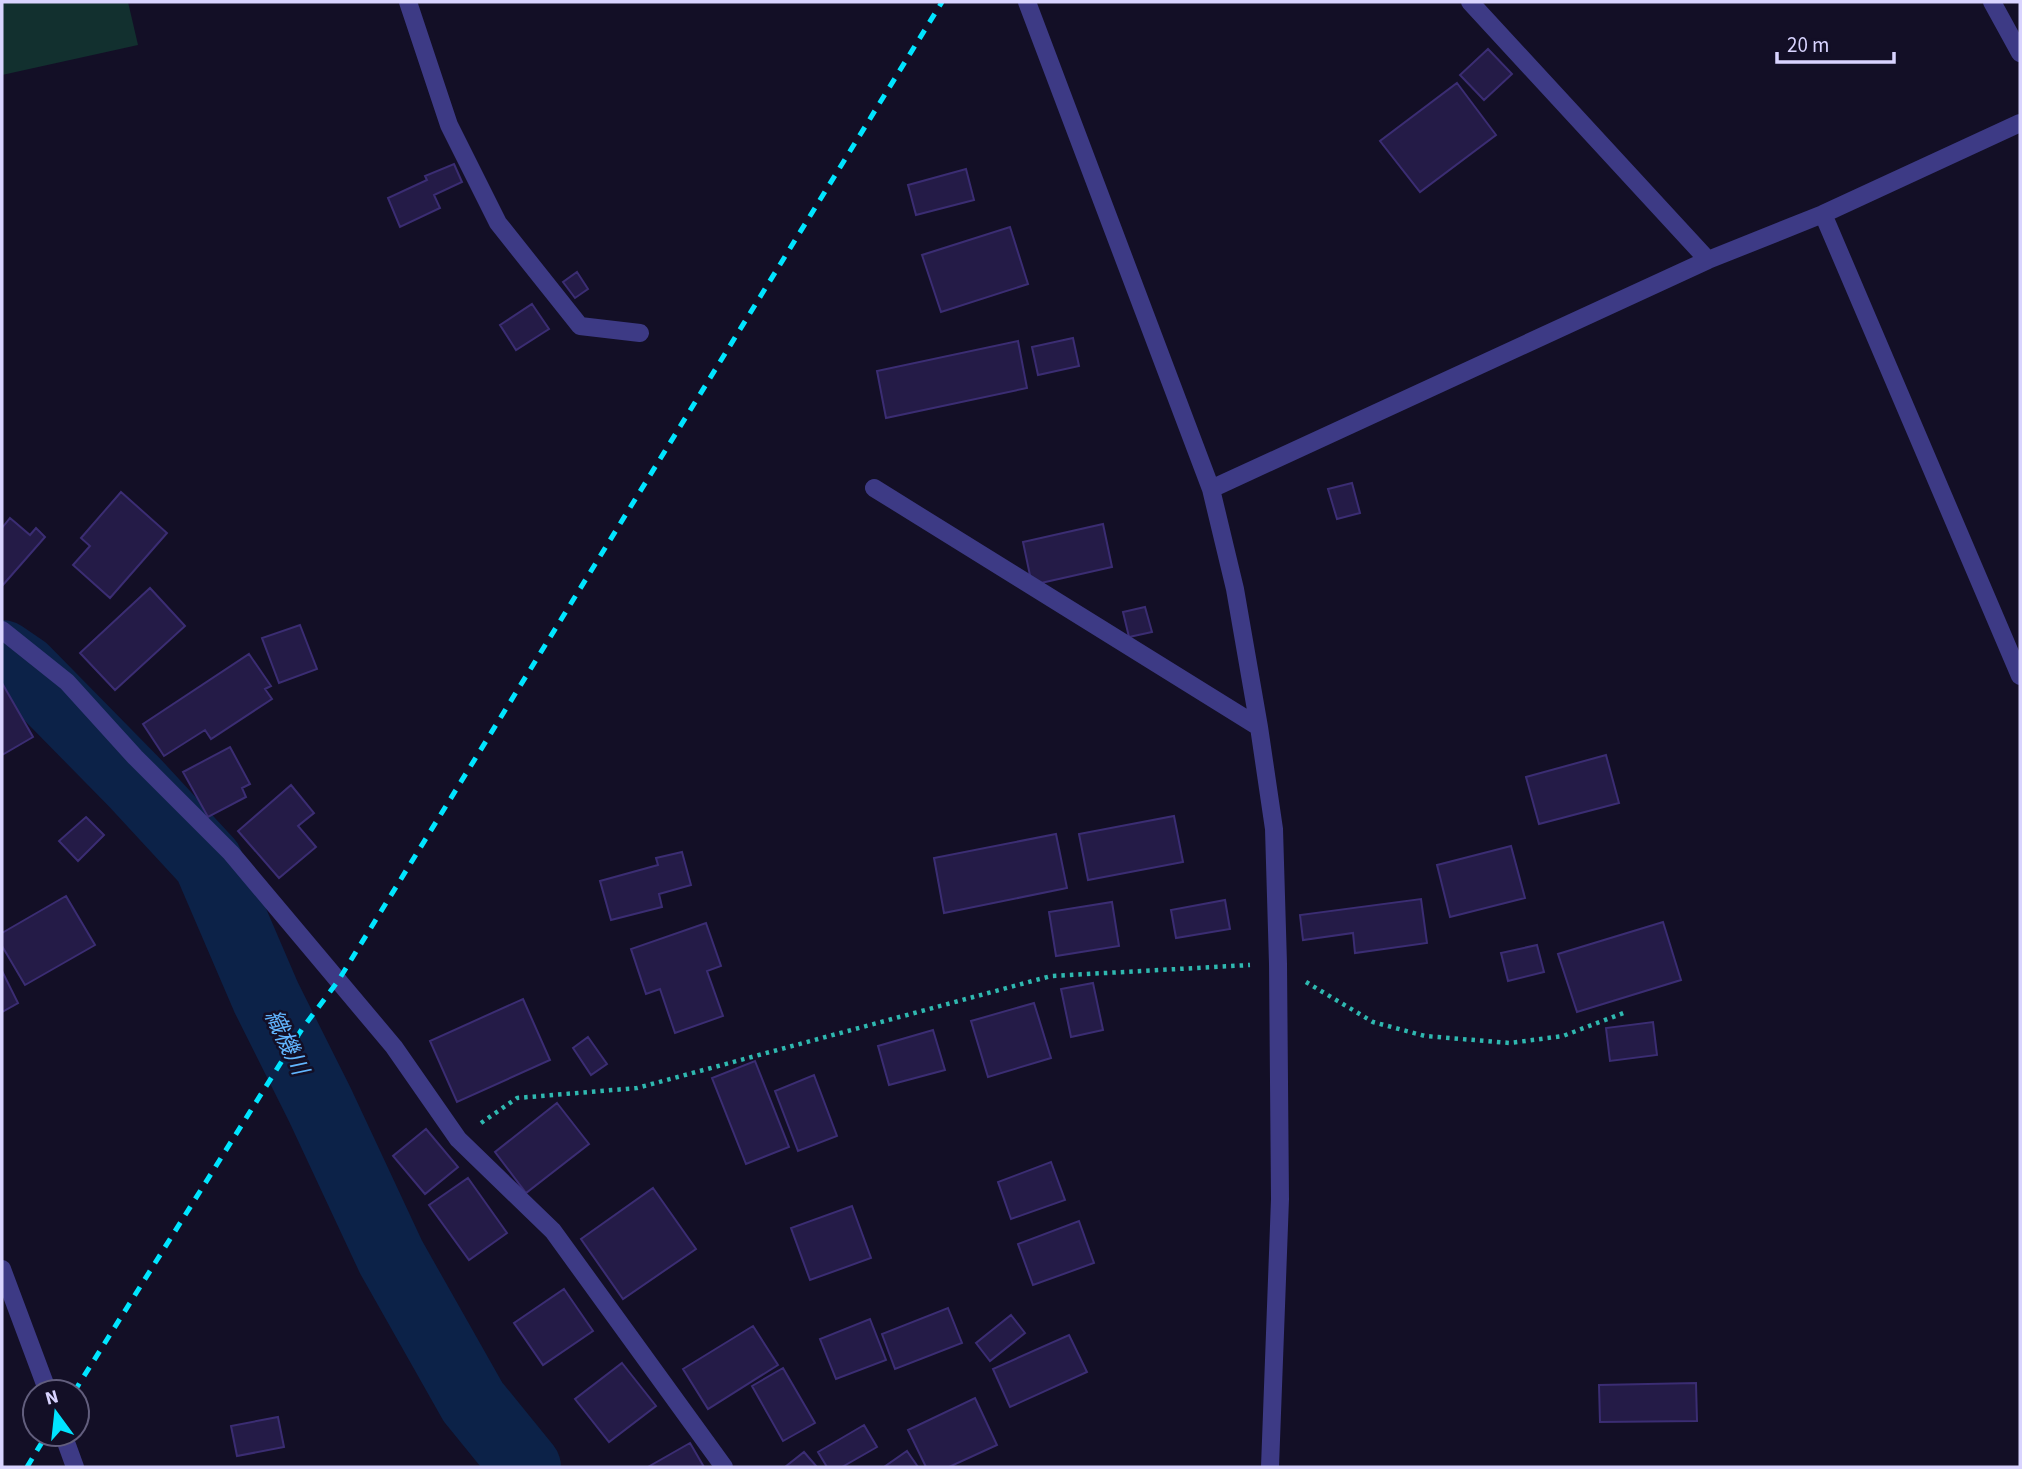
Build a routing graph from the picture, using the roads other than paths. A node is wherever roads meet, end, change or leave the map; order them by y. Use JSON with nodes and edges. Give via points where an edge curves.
{"nodes":[{"id":1,"x":408,"y":2,"type":"edge"},
{"id":2,"x":1027,"y":2,"type":"edge"},
{"id":3,"x":1470,"y":2,"type":"edge"},
{"id":4,"x":1992,"y":2,"type":"edge"},
{"id":5,"x":2020,"y":53,"type":"edge"},
{"id":6,"x":2020,"y":123,"type":"edge"},
{"id":7,"x":1823,"y":214,"type":"junction"},
{"id":8,"x":1707,"y":260,"type":"junction"},
{"id":9,"x":640,"y":333,"type":"dead end"},
{"id":10,"x":874,"y":488,"type":"dead end"},
{"id":11,"x":1211,"y":489,"type":"junction"},
{"id":12,"x":2,"y":630,"type":"edge"},
{"id":13,"x":2020,"y":676,"type":"edge"},
{"id":14,"x":1259,"y":727,"type":"junction"},
{"id":15,"x":2,"y":1269,"type":"edge"},
{"id":16,"x":43,"y":1378,"type":"edge"},
{"id":17,"x":68,"y":1448,"type":"edge"},
{"id":18,"x":75,"y":1467,"type":"edge"},
{"id":19,"x":724,"y":1467,"type":"edge"},
{"id":20,"x":1270,"y":1467,"type":"edge"}],
"edges":[{"from":1,"to":9,"type":"street","via":[[449,125],[498,223],[580,326]]},
{"from":2,"to":11,"type":"street"},
{"from":3,"to":8,"type":"street"},
{"from":4,"to":5,"type":"street"},
{"from":6,"to":7,"type":"street"},
{"from":7,"to":8,"type":"street"},
{"from":7,"to":13,"type":"street"},
{"from":8,"to":11,"type":"street"},
{"from":10,"to":14,"type":"street"},
{"from":11,"to":14,"type":"street","via":[[1236,589]]},
{"from":12,"to":19,"type":"street","via":[[67,682],[231,853],[394,1047],[458,1139],[553,1231]]},
{"from":14,"to":20,"type":"street","via":[[1274,829],[1278,964],[1280,1199]]},
{"from":15,"to":16,"type":"street"},
{"from":17,"to":18,"type":"street"}]}
